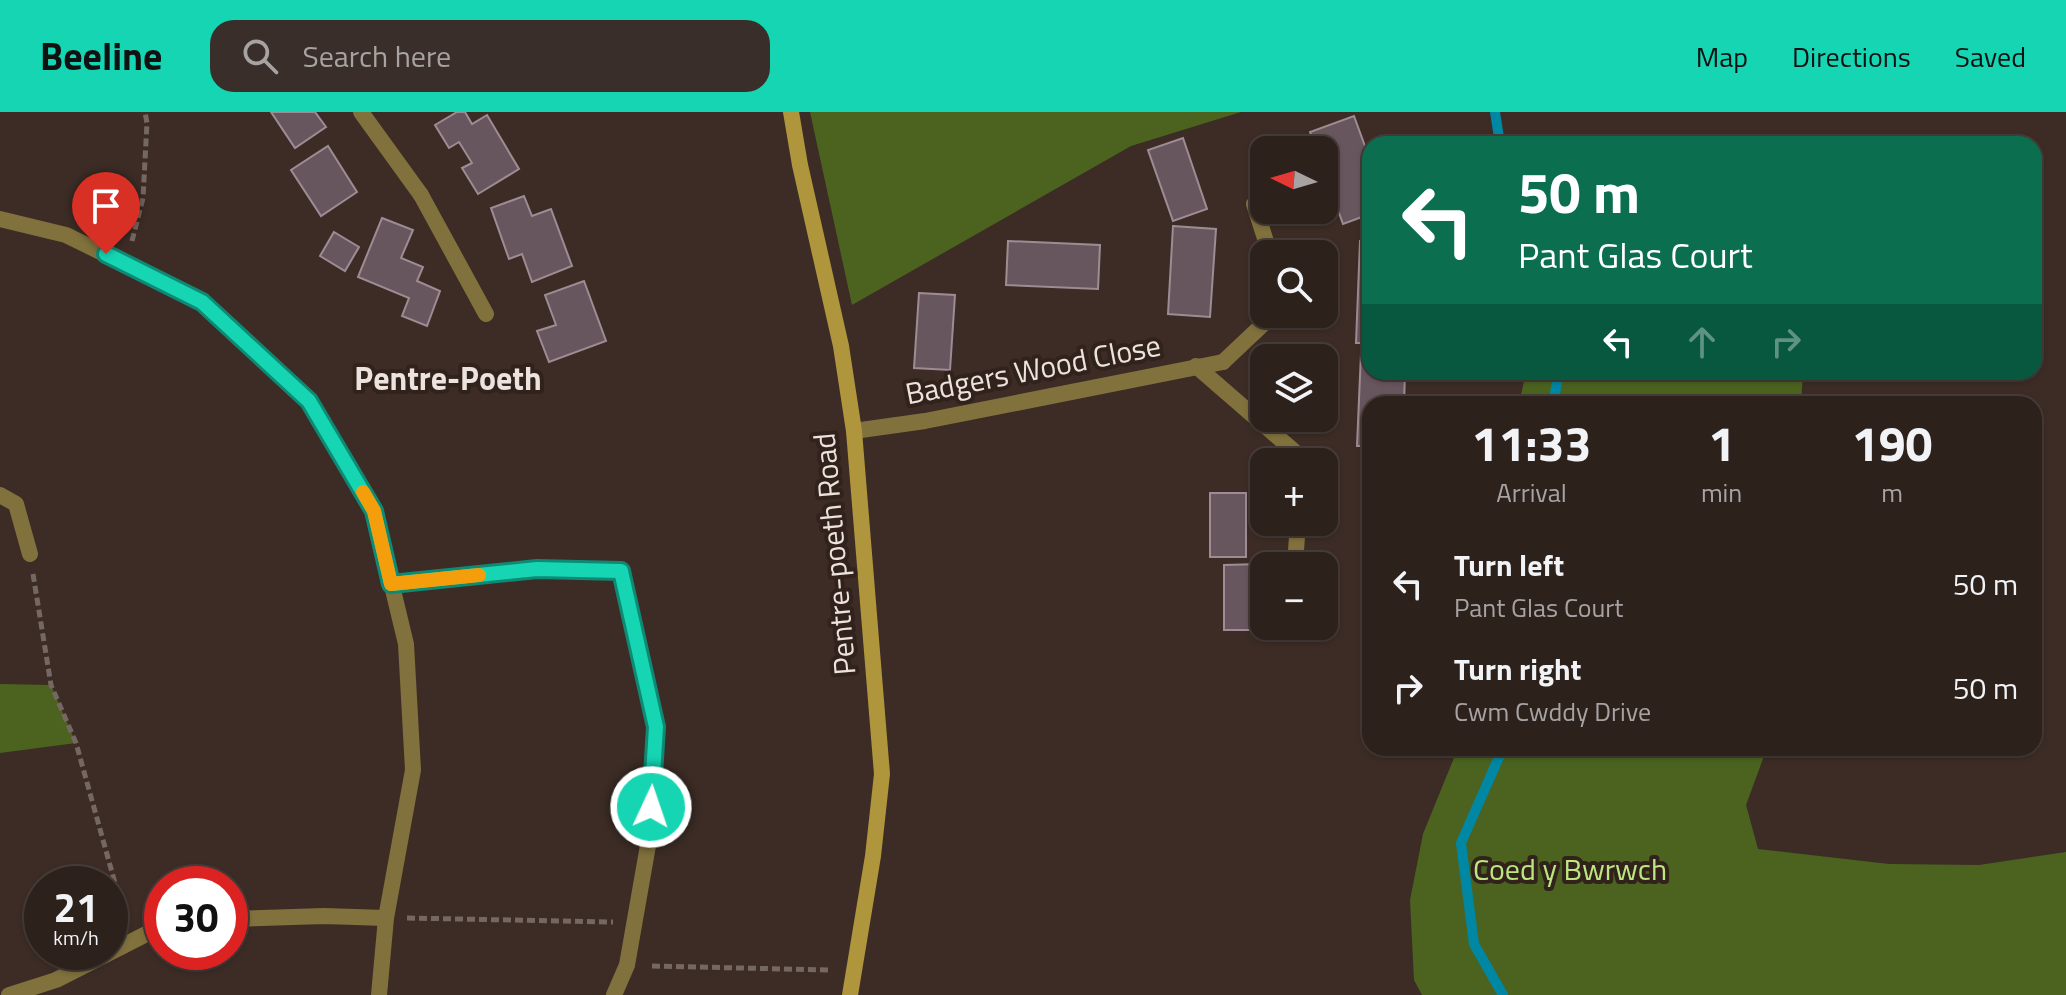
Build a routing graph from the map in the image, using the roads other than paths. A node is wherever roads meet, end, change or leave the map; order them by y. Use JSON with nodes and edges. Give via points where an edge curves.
{"nodes":[{"id":1,"x":361,"y":112,"type":"edge"},
{"id":2,"x":791,"y":112,"type":"edge"},
{"id":3,"x":0,"y":219,"type":"edge"},
{"id":4,"x":486,"y":314,"type":"dead end"},
{"id":5,"x":1259,"y":328,"type":"edge"},
{"id":6,"x":1196,"y":366,"type":"junction"},
{"id":7,"x":854,"y":431,"type":"junction"},
{"id":8,"x":1290,"y":448,"type":"edge"},
{"id":9,"x":0,"y":495,"type":"edge"},
{"id":10,"x":30,"y":554,"type":"road end"},
{"id":11,"x":391,"y":584,"type":"junction"},
{"id":12,"x":248,"y":918,"type":"edge"},
{"id":13,"x":386,"y":918,"type":"junction"},
{"id":14,"x":144,"y":935,"type":"edge"},
{"id":15,"x":56,"y":987,"type":"edge"},
{"id":16,"x":9,"y":995,"type":"edge"},
{"id":17,"x":379,"y":995,"type":"edge"},
{"id":18,"x":614,"y":995,"type":"edge"},
{"id":19,"x":850,"y":995,"type":"edge"}],
"edges":[{"from":1,"to":4,"type":"street","via":[[421,195]]},
{"from":2,"to":7,"type":"street","name":"Pentre-poeth Road"},
{"from":3,"to":11,"type":"street","via":[[66,235],[202,302],[309,401],[374,511]]},
{"from":5,"to":6,"type":"street","name":"Badgers Wood Close","via":[[1223,362]]},
{"from":6,"to":7,"type":"street","name":"Badgers Wood Close"},
{"from":6,"to":8,"type":"street"},
{"from":7,"to":19,"type":"street","name":"Pentre-poeth Road","via":[[882,774]]},
{"from":9,"to":10,"type":"street","via":[[16,504]]},
{"from":11,"to":13,"type":"street","via":[[406,644],[413,770]]},
{"from":11,"to":18,"type":"street","via":[[537,569],[621,571],[656,727],[650,834],[627,965]]},
{"from":12,"to":13,"type":"street"},
{"from":13,"to":17,"type":"street"},
{"from":14,"to":15,"type":"street"},
{"from":15,"to":16,"type":"street"}]}
